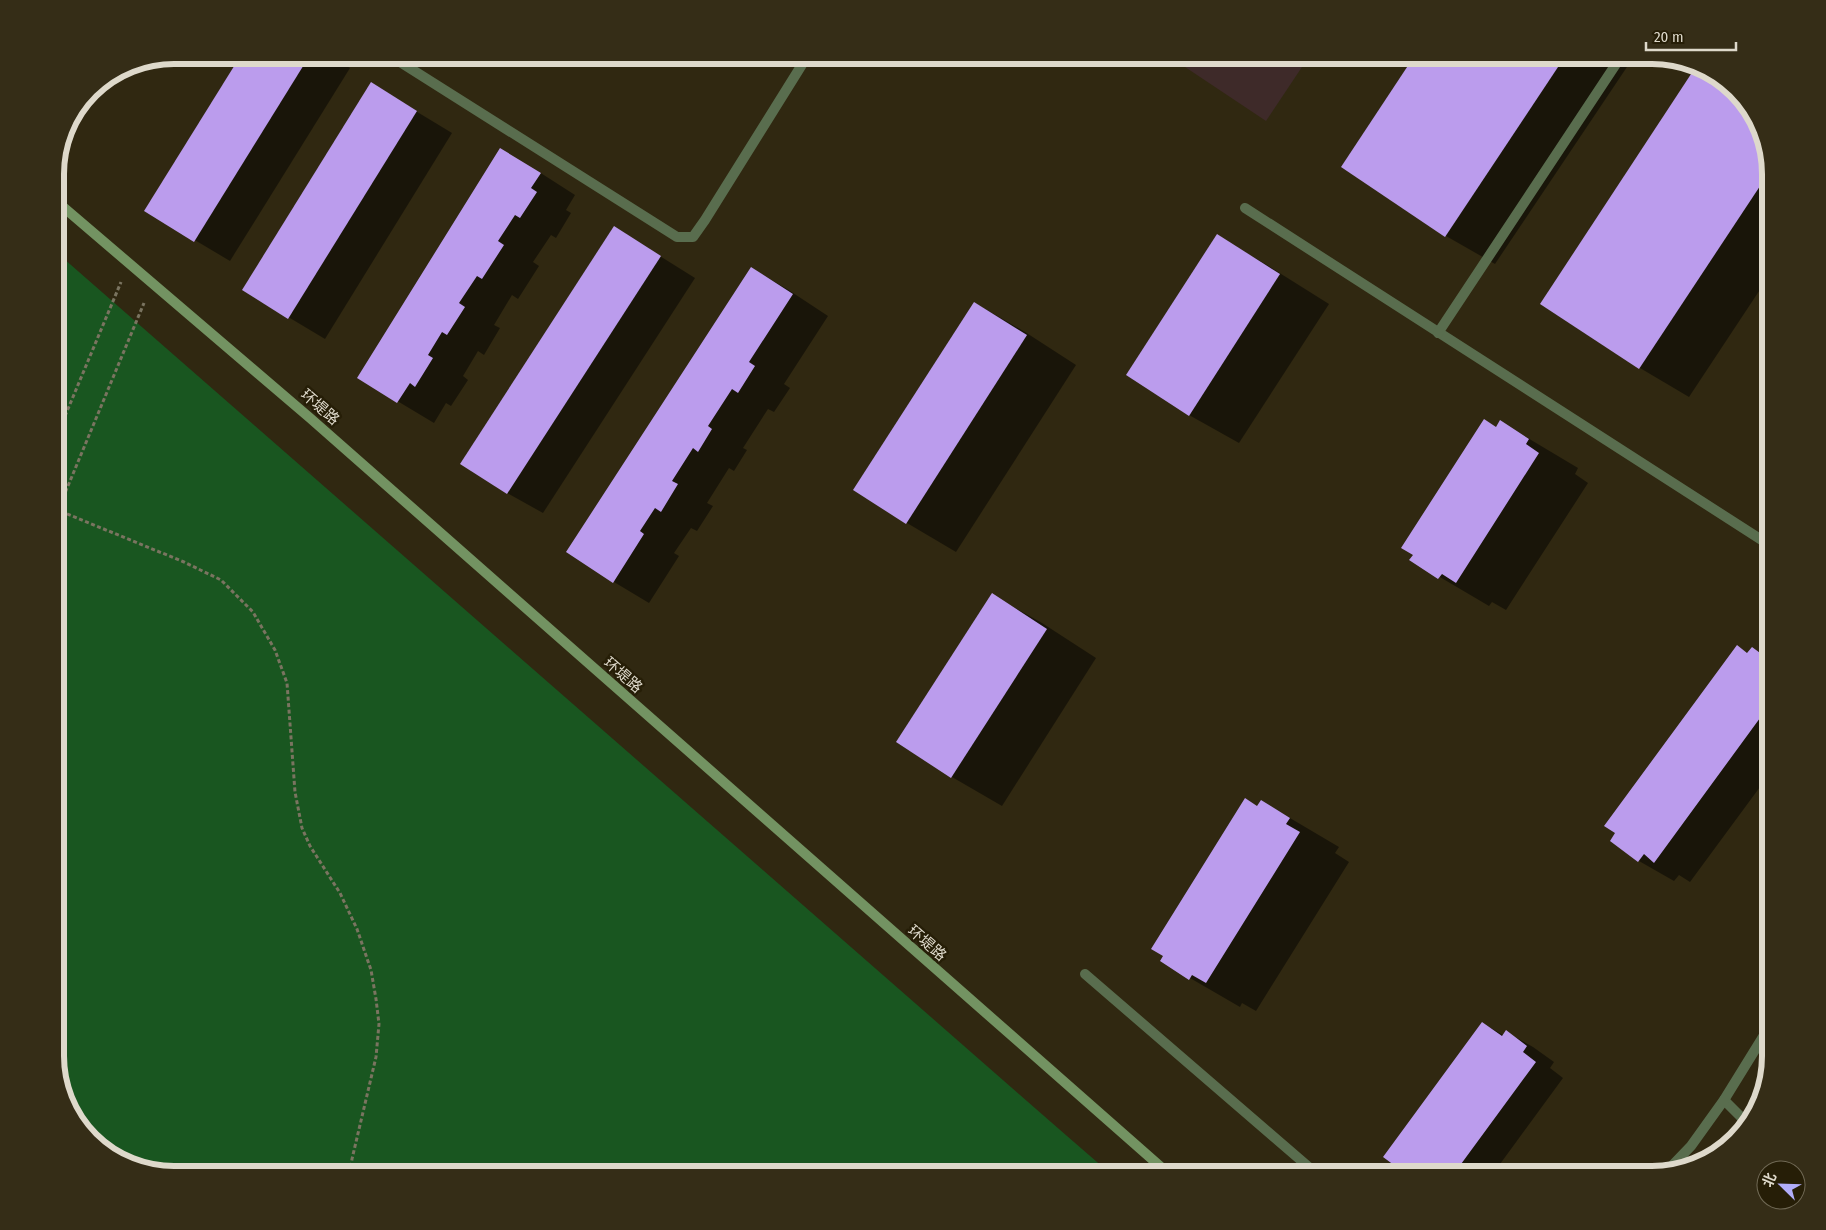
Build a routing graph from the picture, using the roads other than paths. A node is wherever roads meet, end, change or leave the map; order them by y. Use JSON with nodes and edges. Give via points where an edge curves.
{"nodes":[{"id":1,"x":403,"y":64,"type":"edge"},
{"id":2,"x":802,"y":64,"type":"edge"},
{"id":3,"x":1616,"y":64,"type":"edge"},
{"id":4,"x":64,"y":208,"type":"edge"},
{"id":5,"x":1245,"y":208,"type":"dead end"},
{"id":6,"x":1438,"y":332,"type":"junction"},
{"id":7,"x":1762,"y":540,"type":"edge"},
{"id":8,"x":1085,"y":974,"type":"dead end"},
{"id":9,"x":1762,"y":1039,"type":"edge"},
{"id":10,"x":1724,"y":1100,"type":"junction"},
{"id":11,"x":1743,"y":1119,"type":"edge"},
{"id":12,"x":1674,"y":1164,"type":"edge"},
{"id":13,"x":1160,"y":1166,"type":"edge"},
{"id":14,"x":1308,"y":1166,"type":"edge"}],
"edges":[{"from":1,"to":2,"type":"lane","via":[[676,237],[693,237],[706,220]]},
{"from":3,"to":6,"type":"lane"},
{"from":4,"to":13,"type":"street","name":"环堤路","via":[[317,425]]},
{"from":5,"to":6,"type":"lane"},
{"from":6,"to":7,"type":"lane"},
{"from":8,"to":14,"type":"lane"},
{"from":9,"to":10,"type":"lane"},
{"from":10,"to":11,"type":"lane"},
{"from":10,"to":12,"type":"lane","via":[[1692,1146]]}]}
